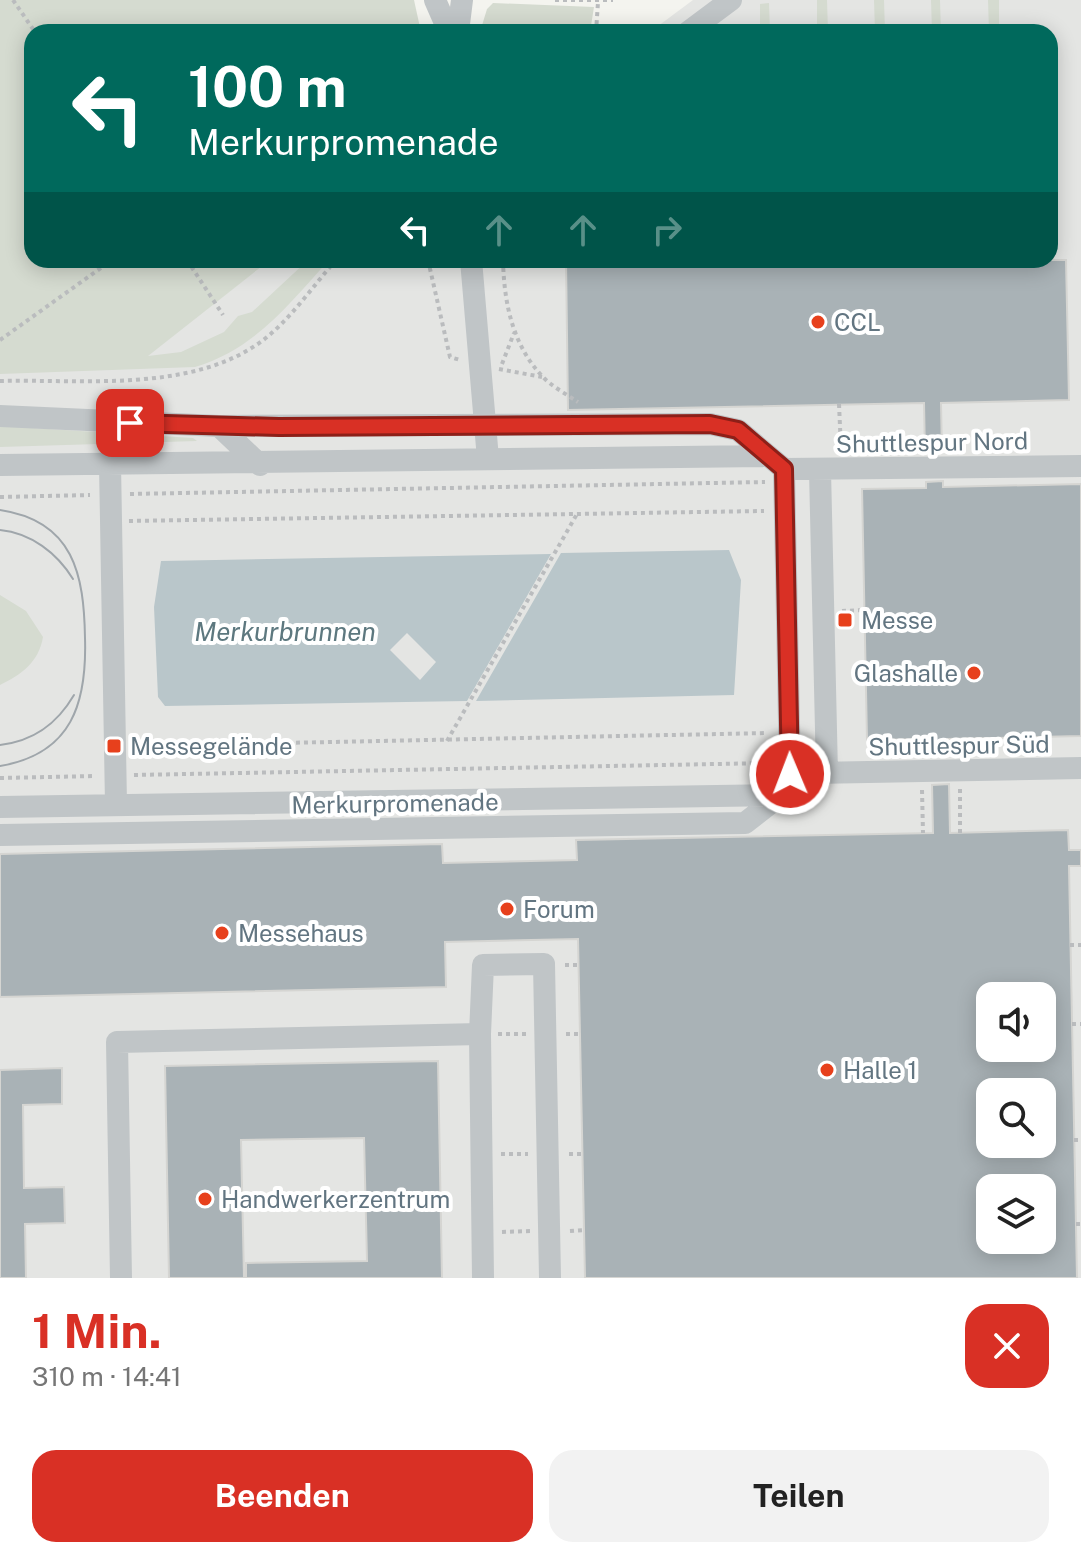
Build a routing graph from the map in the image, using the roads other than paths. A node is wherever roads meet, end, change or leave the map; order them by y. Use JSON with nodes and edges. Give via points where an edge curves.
{"nodes":[{"id":1,"x":435,"y":0,"type":"edge"},
{"id":2,"x":462,"y":0,"type":"edge"},
{"id":3,"x":731,"y":0,"type":"edge"},
{"id":4,"x":446,"y":24,"type":"edge"},
{"id":5,"x":459,"y":24,"type":"edge"},
{"id":6,"x":699,"y":24,"type":"edge"},
{"id":7,"x":472,"y":268,"type":"edge"},
{"id":8,"x":0,"y":416,"type":"edge"},
{"id":9,"x":219,"y":426,"type":"junction"},
{"id":10,"x":487,"y":427,"type":"junction"},
{"id":11,"x":488,"y":459,"type":"junction"},
{"id":12,"x":110,"y":464,"type":"junction"},
{"id":13,"x":0,"y":465,"type":"edge"},
{"id":14,"x":260,"y":465,"type":"junction"},
{"id":15,"x":1081,"y":466,"type":"edge"},
{"id":16,"x":778,"y":469,"type":"junction"},
{"id":17,"x":831,"y":470,"type":"junction"},
{"id":18,"x":790,"y":768,"type":"junction"},
{"id":19,"x":1081,"y":768,"type":"edge"},
{"id":20,"x":827,"y":773,"type":"junction"},
{"id":21,"x":781,"y":795,"type":"junction"},
{"id":22,"x":116,"y":804,"type":"junction"},
{"id":23,"x":0,"y":807,"type":"edge"},
{"id":24,"x":745,"y":823,"type":"junction"},
{"id":25,"x":0,"y":835,"type":"edge"},
{"id":26,"x":480,"y":1034,"type":"junction"},
{"id":27,"x":121,"y":1278,"type":"edge"},
{"id":28,"x":483,"y":1278,"type":"edge"},
{"id":29,"x":550,"y":1278,"type":"edge"}],
"edges":[{"from":1,"to":4,"type":"lane"},
{"from":2,"to":5,"type":"lane"},
{"from":3,"to":6,"type":"lane"},
{"from":7,"to":10,"type":"lane"},
{"from":8,"to":9,"type":"lane"},
{"from":9,"to":10,"type":"lane"},
{"from":9,"to":14,"type":"lane"},
{"from":10,"to":11,"type":"lane"},
{"from":10,"to":16,"type":"lane","via":[[724,427],[738,430]]},
{"from":11,"to":14,"type":"lane"},
{"from":11,"to":16,"type":"lane"},
{"from":12,"to":13,"type":"lane"},
{"from":12,"to":14,"type":"lane"},
{"from":12,"to":22,"type":"lane"},
{"from":15,"to":17,"type":"lane","name":"Shuttlespur Nord"},
{"from":16,"to":17,"type":"lane","name":"Shuttlespur Nord"},
{"from":16,"to":18,"type":"lane","via":[[785,510]]},
{"from":17,"to":20,"type":"lane"},
{"from":18,"to":20,"type":"lane","name":"Shuttlespur Süd"},
{"from":18,"to":21,"type":"lane"},
{"from":19,"to":20,"type":"lane","name":"Shuttlespur Süd"},
{"from":20,"to":21,"type":"lane"},
{"from":20,"to":24,"type":"lane"},
{"from":21,"to":22,"type":"lane","name":"Merkurpromenade"},
{"from":21,"to":24,"type":"lane"},
{"from":22,"to":23,"type":"lane","name":"Merkurpromenade"},
{"from":24,"to":25,"type":"lane","name":"Merkurpromenade"},
{"from":26,"to":27,"type":"lane","via":[[117,1042]]},
{"from":26,"to":28,"type":"lane"},
{"from":26,"to":29,"type":"lane","via":[[483,965],[544,964]]}]}
